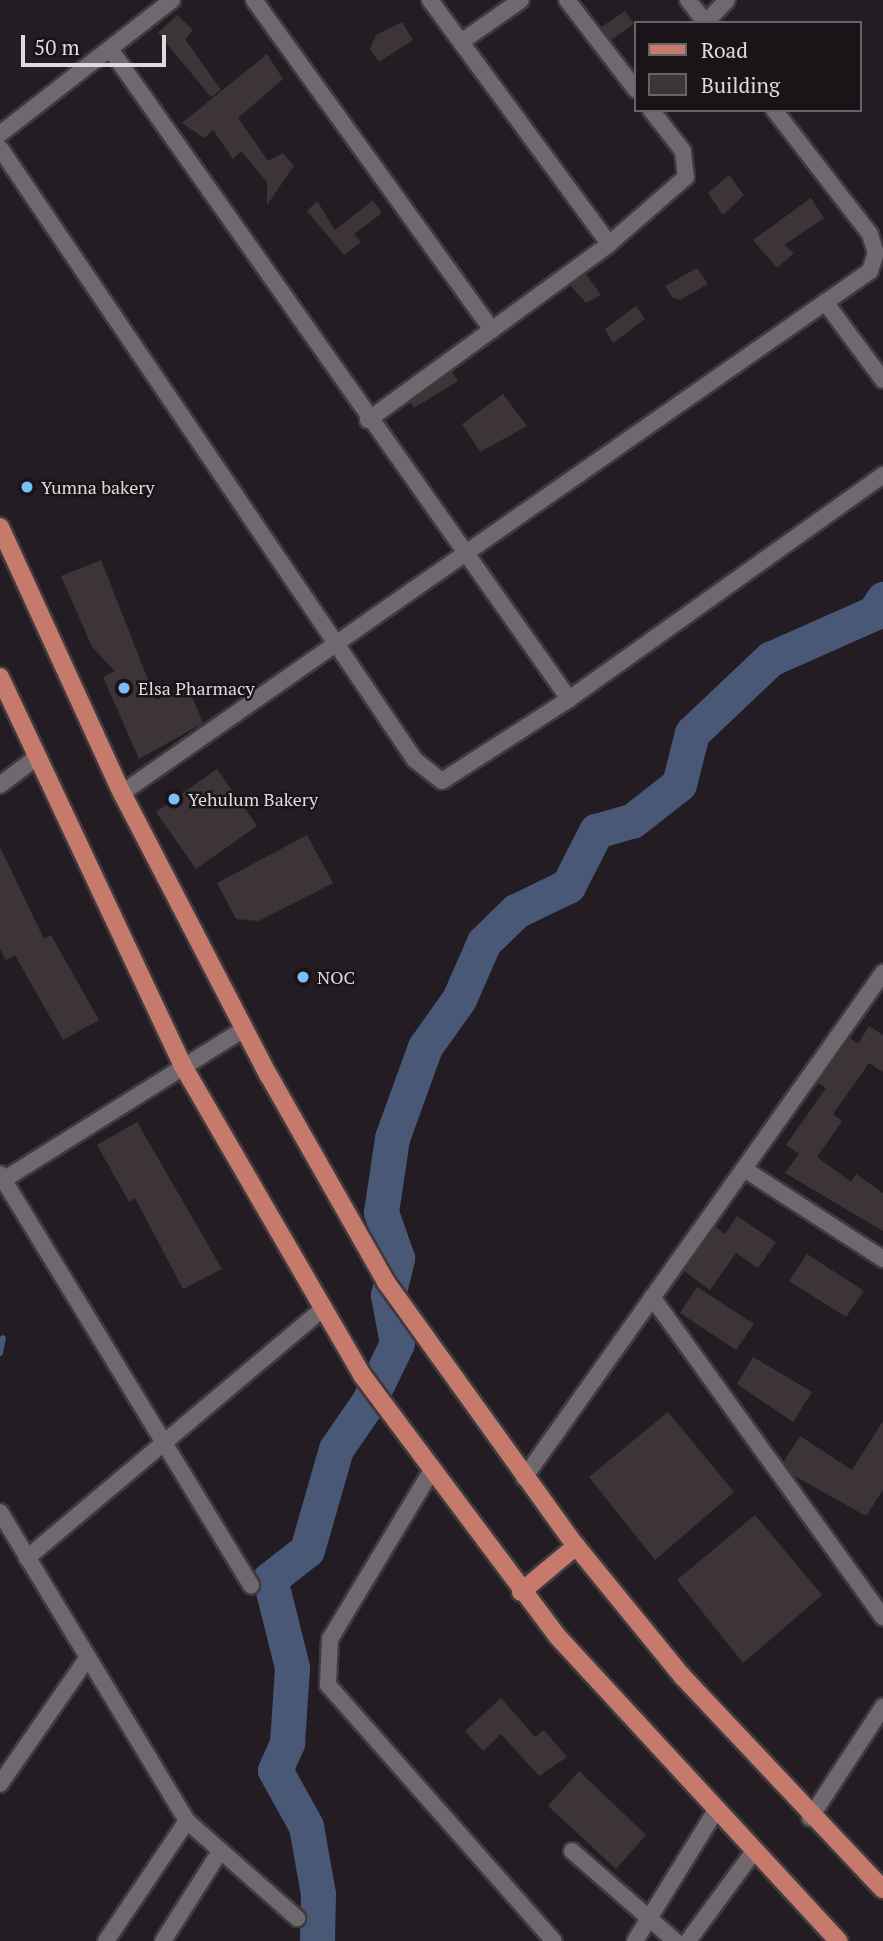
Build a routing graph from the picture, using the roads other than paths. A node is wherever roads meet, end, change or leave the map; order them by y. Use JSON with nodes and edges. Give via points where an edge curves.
{"nodes":[{"id":1,"x":172,"y":0,"type":"edge"},
{"id":2,"x":254,"y":0,"type":"edge"},
{"id":3,"x":430,"y":0,"type":"edge"},
{"id":4,"x":521,"y":0,"type":"edge"},
{"id":5,"x":567,"y":0,"type":"edge"},
{"id":6,"x":688,"y":0,"type":"edge"},
{"id":7,"x":727,"y":0,"type":"edge"},
{"id":8,"x":705,"y":21,"type":"edge"},
{"id":9,"x":707,"y":21,"type":"edge"},
{"id":10,"x":461,"y":42,"type":"junction"},
{"id":11,"x":110,"y":49,"type":"junction"},
{"id":12,"x":634,"y":87,"type":"edge"},
{"id":13,"x":654,"y":112,"type":"edge"},
{"id":14,"x":776,"y":112,"type":"edge"},
{"id":15,"x":0,"y":134,"type":"edge"},
{"id":16,"x":0,"y":148,"type":"edge"},
{"id":17,"x":609,"y":244,"type":"junction"},
{"id":18,"x":825,"y":302,"type":"junction"},
{"id":19,"x":492,"y":330,"type":"junction"},
{"id":20,"x":883,"y":380,"type":"edge"},
{"id":21,"x":368,"y":421,"type":"junction"},
{"id":22,"x":883,"y":475,"type":"edge"},
{"id":23,"x":0,"y":527,"type":"edge"},
{"id":24,"x":465,"y":554,"type":"junction"},
{"id":25,"x":338,"y":646,"type":"junction"},
{"id":26,"x":0,"y":677,"type":"edge"},
{"id":27,"x":569,"y":699,"type":"junction"},
{"id":28,"x":37,"y":757,"type":"junction"},
{"id":29,"x":0,"y":785,"type":"edge"},
{"id":30,"x":122,"y":793,"type":"junction"},
{"id":31,"x":880,"y":982,"type":"edge"},
{"id":32,"x":244,"y":1028,"type":"junction"},
{"id":33,"x":183,"y":1066,"type":"junction"},
{"id":34,"x":744,"y":1169,"type":"junction"},
{"id":35,"x":1,"y":1179,"type":"edge"},
{"id":36,"x":883,"y":1259,"type":"edge"},
{"id":37,"x":652,"y":1297,"type":"junction"},
{"id":38,"x":322,"y":1310,"type":"junction"},
{"id":39,"x":166,"y":1446,"type":"junction"},
{"id":40,"x":432,"y":1470,"type":"junction"},
{"id":41,"x":524,"y":1478,"type":"junction"},
{"id":42,"x":2,"y":1521,"type":"edge"},
{"id":43,"x":576,"y":1546,"type":"junction"},
{"id":44,"x":27,"y":1558,"type":"junction"},
{"id":45,"x":251,"y":1586,"type":"dead end"},
{"id":46,"x":521,"y":1592,"type":"junction"},
{"id":47,"x":883,"y":1616,"type":"edge"},
{"id":48,"x":87,"y":1659,"type":"junction"},
{"id":49,"x":883,"y":1707,"type":"edge"},
{"id":50,"x":0,"y":1784,"type":"edge"},
{"id":51,"x":715,"y":1812,"type":"junction"},
{"id":52,"x":810,"y":1818,"type":"junction"},
{"id":53,"x":187,"y":1821,"type":"junction"},
{"id":54,"x":572,"y":1851,"type":"dead end"},
{"id":55,"x":219,"y":1853,"type":"junction"},
{"id":56,"x":752,"y":1854,"type":"junction"},
{"id":57,"x":883,"y":1889,"type":"edge"},
{"id":58,"x":297,"y":1918,"type":"dead end"},
{"id":59,"x":648,"y":1920,"type":"junction"},
{"id":60,"x":693,"y":1939,"type":"edge"},
{"id":61,"x":106,"y":1941,"type":"edge"},
{"id":62,"x":163,"y":1941,"type":"edge"},
{"id":63,"x":554,"y":1941,"type":"edge"},
{"id":64,"x":635,"y":1941,"type":"edge"},
{"id":65,"x":675,"y":1941,"type":"edge"},
{"id":66,"x":839,"y":1941,"type":"edge"}],
"edges":[{"from":1,"to":11,"type":"street"},
{"from":2,"to":19,"type":"street"},
{"from":3,"to":10,"type":"street"},
{"from":4,"to":10,"type":"street"},
{"from":5,"to":12,"type":"street"},
{"from":6,"to":8,"type":"street"},
{"from":7,"to":9,"type":"street"},
{"from":10,"to":17,"type":"street"},
{"from":11,"to":15,"type":"street"},
{"from":11,"to":21,"type":"street"},
{"from":13,"to":17,"type":"street","via":[[683,151],[686,177]]},
{"from":14,"to":18,"type":"street","via":[[870,234],[876,253],[870,271]]},
{"from":16,"to":25,"type":"street"},
{"from":17,"to":19,"type":"street"},
{"from":18,"to":20,"type":"street"},
{"from":18,"to":24,"type":"street"},
{"from":19,"to":21,"type":"street"},
{"from":21,"to":24,"type":"street"},
{"from":22,"to":27,"type":"street"},
{"from":23,"to":30,"type":"main road"},
{"from":24,"to":25,"type":"street"},
{"from":24,"to":27,"type":"street"},
{"from":25,"to":27,"type":"street","via":[[415,760],[442,781]]},
{"from":25,"to":30,"type":"street"},
{"from":26,"to":28,"type":"main road"},
{"from":28,"to":29,"type":"street"},
{"from":28,"to":33,"type":"main road"},
{"from":30,"to":32,"type":"main road"},
{"from":31,"to":34,"type":"street"},
{"from":32,"to":33,"type":"street"},
{"from":32,"to":41,"type":"main road","via":[[386,1282]]},
{"from":33,"to":35,"type":"street"},
{"from":33,"to":38,"type":"main road"},
{"from":34,"to":36,"type":"street"},
{"from":34,"to":37,"type":"street"},
{"from":35,"to":39,"type":"street"},
{"from":37,"to":41,"type":"street"},
{"from":37,"to":47,"type":"street"},
{"from":38,"to":39,"type":"street"},
{"from":38,"to":40,"type":"main road"},
{"from":39,"to":44,"type":"street"},
{"from":39,"to":45,"type":"street"},
{"from":40,"to":46,"type":"main road"},
{"from":40,"to":63,"type":"street","via":[[330,1639],[328,1685]]},
{"from":41,"to":43,"type":"main road"},
{"from":42,"to":44,"type":"street"},
{"from":43,"to":46,"type":"main road"},
{"from":43,"to":52,"type":"main road"},
{"from":44,"to":48,"type":"street"},
{"from":46,"to":51,"type":"main road"},
{"from":48,"to":50,"type":"street"},
{"from":48,"to":53,"type":"street"},
{"from":49,"to":52,"type":"street"},
{"from":51,"to":56,"type":"main road"},
{"from":51,"to":59,"type":"street"},
{"from":52,"to":57,"type":"main road"},
{"from":53,"to":55,"type":"street"},
{"from":53,"to":61,"type":"street"},
{"from":54,"to":59,"type":"street"},
{"from":55,"to":58,"type":"street"},
{"from":55,"to":62,"type":"street"},
{"from":56,"to":60,"type":"street"},
{"from":56,"to":66,"type":"main road"},
{"from":59,"to":64,"type":"street"},
{"from":59,"to":65,"type":"street"}]}
